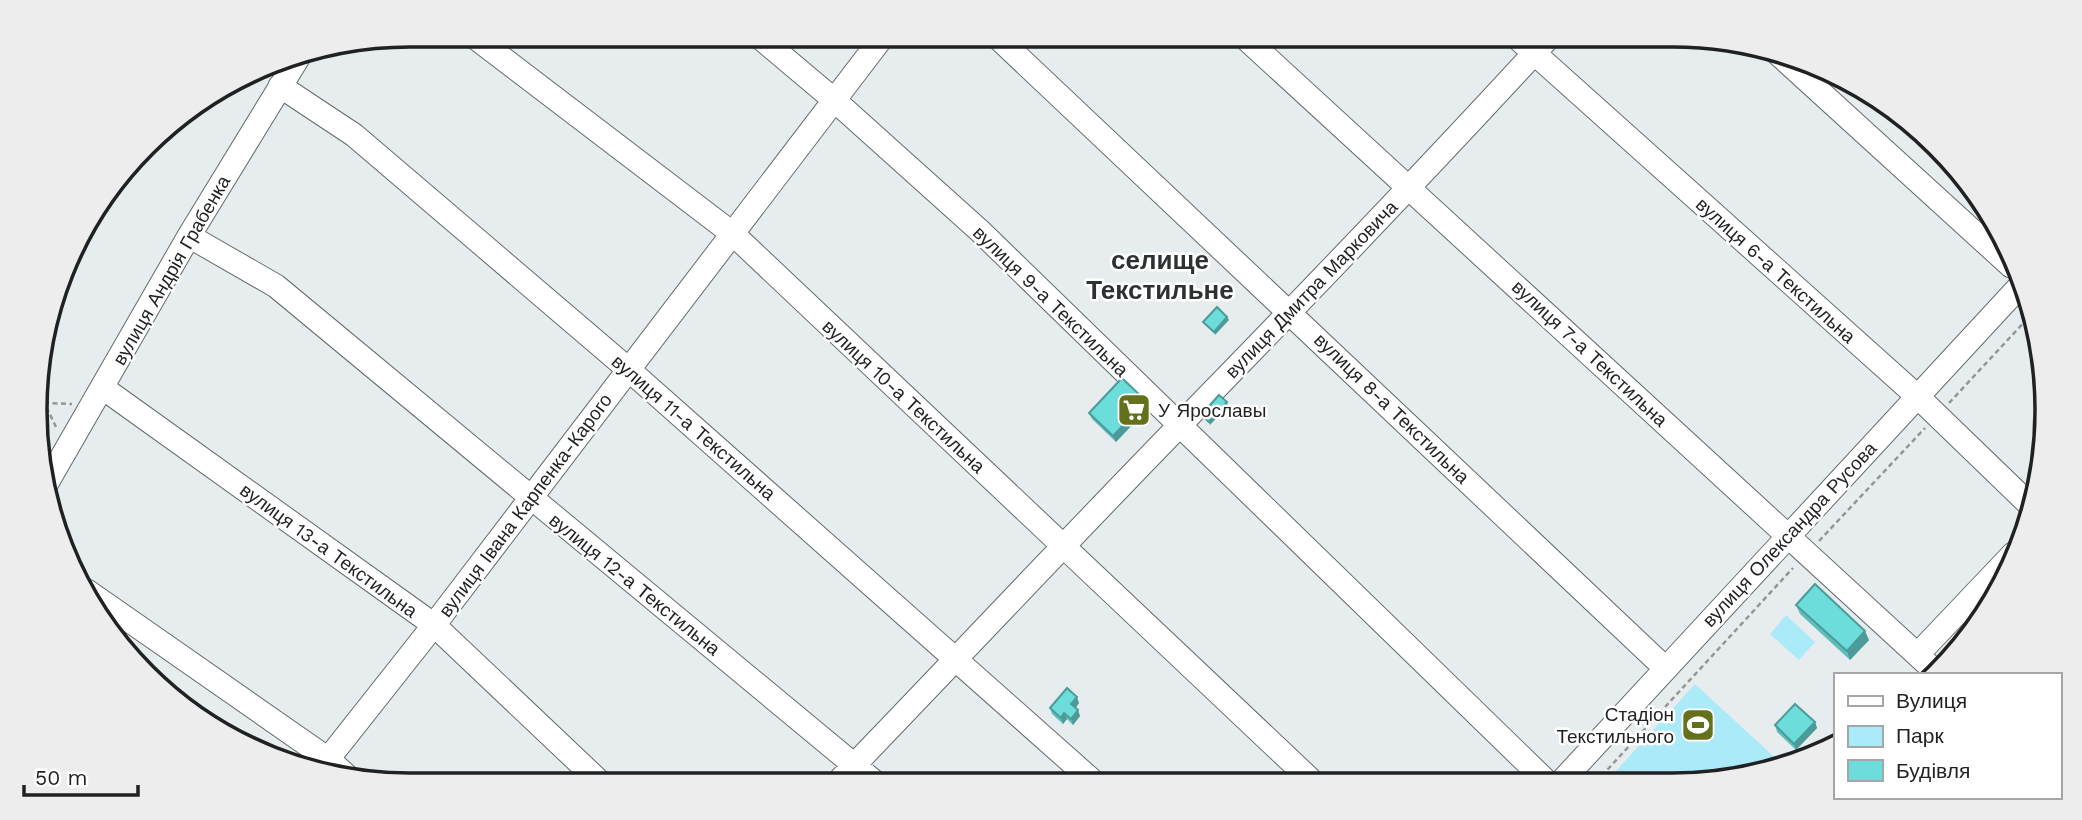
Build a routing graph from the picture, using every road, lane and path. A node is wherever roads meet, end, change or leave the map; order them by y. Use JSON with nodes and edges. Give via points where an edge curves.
{"nodes":[{"id":1,"x":488,"y":47,"type":"edge"},
{"id":2,"x":771,"y":47,"type":"edge"},
{"id":3,"x":874,"y":47,"type":"edge"},
{"id":4,"x":1008,"y":47,"type":"edge"},
{"id":5,"x":1255,"y":47,"type":"edge"},
{"id":6,"x":1527,"y":47,"type":"edge"},
{"id":7,"x":1540,"y":47,"type":"edge"},
{"id":8,"x":1534,"y":53,"type":"junction"},
{"id":9,"x":292,"y":67,"type":"edge"},
{"id":10,"x":1795,"y":69,"type":"edge"},
{"id":11,"x":280,"y":86,"type":"junction"},
{"id":12,"x":833,"y":99,"type":"junction"},
{"id":13,"x":1409,"y":187,"type":"junction"},
{"id":14,"x":733,"y":234,"type":"junction"},
{"id":15,"x":189,"y":236,"type":"junction"},
{"id":16,"x":1999,"y":254,"type":"edge"},
{"id":17,"x":2015,"y":292,"type":"edge"},
{"id":18,"x":1292,"y":313,"type":"junction"},
{"id":19,"x":2024,"y":323,"type":"edge"},
{"id":20,"x":628,"y":369,"type":"junction"},
{"id":21,"x":98,"y":396,"type":"junction"},
{"id":22,"x":1917,"y":396,"type":"junction"},
{"id":23,"x":47,"y":401,"type":"edge"},
{"id":24,"x":47,"y":413,"type":"edge"},
{"id":25,"x":1937,"y":415,"type":"junction"},
{"id":26,"x":1179,"y":426,"type":"junction"},
{"id":27,"x":67,"y":449,"type":"junction"},
{"id":28,"x":53,"y":473,"type":"edge"},
{"id":29,"x":529,"y":497,"type":"junction"},
{"id":30,"x":2023,"y":499,"type":"edge"},
{"id":31,"x":1788,"y":535,"type":"junction"},
{"id":32,"x":1064,"y":547,"type":"junction"},
{"id":33,"x":1807,"y":553,"type":"junction"},
{"id":34,"x":1996,"y":572,"type":"edge"},
{"id":35,"x":103,"y":603,"type":"edge"},
{"id":36,"x":434,"y":625,"type":"junction"},
{"id":37,"x":1918,"y":654,"type":"junction"},
{"id":38,"x":958,"y":660,"type":"junction"},
{"id":39,"x":1930,"y":666,"type":"edge"},
{"id":40,"x":1664,"y":667,"type":"junction"},
{"id":41,"x":313,"y":759,"type":"edge"},
{"id":42,"x":325,"y":762,"type":"edge"},
{"id":43,"x":855,"y":765,"type":"junction"},
{"id":44,"x":591,"y":773,"type":"edge"},
{"id":45,"x":847,"y":773,"type":"edge"},
{"id":46,"x":864,"y":773,"type":"edge"},
{"id":47,"x":1084,"y":773,"type":"edge"},
{"id":48,"x":1303,"y":773,"type":"edge"},
{"id":49,"x":1538,"y":773,"type":"edge"},
{"id":50,"x":1569,"y":773,"type":"edge"},
{"id":51,"x":1604,"y":773,"type":"edge"}],
"edges":[{"from":1,"to":14,"type":"street","name":"вулиця 10-а Текстильна"},
{"from":2,"to":12,"type":"street","name":"вулиця 9-а Текстильна"},
{"from":3,"to":12,"type":"street","name":"вулиця Івана Карпенка-Карого"},
{"from":4,"to":18,"type":"street","name":"вулиця 8-а Текстильна"},
{"from":5,"to":13,"type":"street","name":"вулиця 7-а Текстильна"},
{"from":6,"to":8,"type":"street","name":"вулиця 6-а Текстильна"},
{"from":7,"to":8,"type":"street","name":"вулиця Дмитра Марковича"},
{"from":8,"to":13,"type":"street","name":"вулиця Дмитра Марковича"},
{"from":8,"to":22,"type":"street","name":"вулиця 6-а Текстильна"},
{"from":9,"to":11,"type":"street","name":"вулиця Андрія Грабенка"},
{"from":10,"to":16,"type":"street"},
{"from":11,"to":15,"type":"street","name":"вулиця Андрія Грабенка"},
{"from":11,"to":20,"type":"street","name":"вулиця 11-а Текстильна","via":[[354,135]]},
{"from":12,"to":14,"type":"street","name":"вулиця Івана Карпенка-Карого"},
{"from":12,"to":26,"type":"street","name":"вулиця 9-а Текстильна","via":[[980,231]]},
{"from":13,"to":18,"type":"street","name":"вулиця Дмитра Марковича"},
{"from":13,"to":31,"type":"street","name":"вулиця 7-а Текстильна"},
{"from":14,"to":20,"type":"street","name":"вулиця Івана Карпенка-Карого"},
{"from":14,"to":32,"type":"street","name":"вулиця 10-а Текстильна"},
{"from":15,"to":21,"type":"street","name":"вулиця Андрія Грабенка"},
{"from":15,"to":29,"type":"street","name":"вулиця 12-а Текстильна","via":[[276,286]]},
{"from":17,"to":22,"type":"street","name":"вулиця Олександра Русова"},
{"from":18,"to":26,"type":"street","name":"вулиця Дмитра Марковича"},
{"from":18,"to":40,"type":"street","name":"вулиця 8-а Текстильна"},
{"from":19,"to":25,"type":"path"},
{"from":20,"to":29,"type":"street","name":"вулиця Івана Карпенка-Карого"},
{"from":20,"to":38,"type":"street","name":"вулиця 11-а Текстильна"},
{"from":21,"to":23,"type":"path"},
{"from":21,"to":27,"type":"street","name":"вулиця Андрія Грабенка"},
{"from":21,"to":36,"type":"street","name":"вулиця 13-а Текстильна"},
{"from":22,"to":25,"type":"street","name":"вулиця 6-а Текстильна"},
{"from":22,"to":31,"type":"street","name":"вулиця Олександра Русова"},
{"from":24,"to":27,"type":"path"},
{"from":25,"to":30,"type":"street","name":"вулиця 6-а Текстильна"},
{"from":25,"to":33,"type":"path"},
{"from":26,"to":32,"type":"street","name":"вулиця Дмитра Марковича"},
{"from":26,"to":49,"type":"street","name":"вулиця 9-а Текстильна"},
{"from":27,"to":28,"type":"street","name":"вулиця Андрія Грабенка"},
{"from":29,"to":36,"type":"street","name":"вулиця Івана Карпенка-Карого"},
{"from":29,"to":43,"type":"street","name":"вулиця 12-а Текстильна"},
{"from":31,"to":33,"type":"street","name":"вулиця 7-а Текстильна"},
{"from":31,"to":40,"type":"street","name":"вулиця Олександра Русова"},
{"from":32,"to":38,"type":"street","name":"вулиця Дмитра Марковича"},
{"from":32,"to":48,"type":"street","name":"вулиця 10-а Текстильна"},
{"from":33,"to":37,"type":"street","name":"вулиця 7-а Текстильна"},
{"from":33,"to":51,"type":"path"},
{"from":34,"to":37,"type":"street"},
{"from":35,"to":41,"type":"street"},
{"from":36,"to":42,"type":"street","name":"вулиця Івана Карпенка-Карого"},
{"from":36,"to":44,"type":"street","name":"вулиця 13-а Текстильна"},
{"from":37,"to":39,"type":"street","name":"вулиця 7-а Текстильна"},
{"from":38,"to":43,"type":"street","name":"вулиця Дмитра Марковича"},
{"from":38,"to":47,"type":"street","name":"вулиця 11-а Текстильна"},
{"from":40,"to":50,"type":"street","name":"вулиця Олександра Русова"},
{"from":43,"to":45,"type":"street","name":"вулиця Дмитра Марковича"},
{"from":43,"to":46,"type":"street","name":"вулиця 12-а Текстильна"}]}
